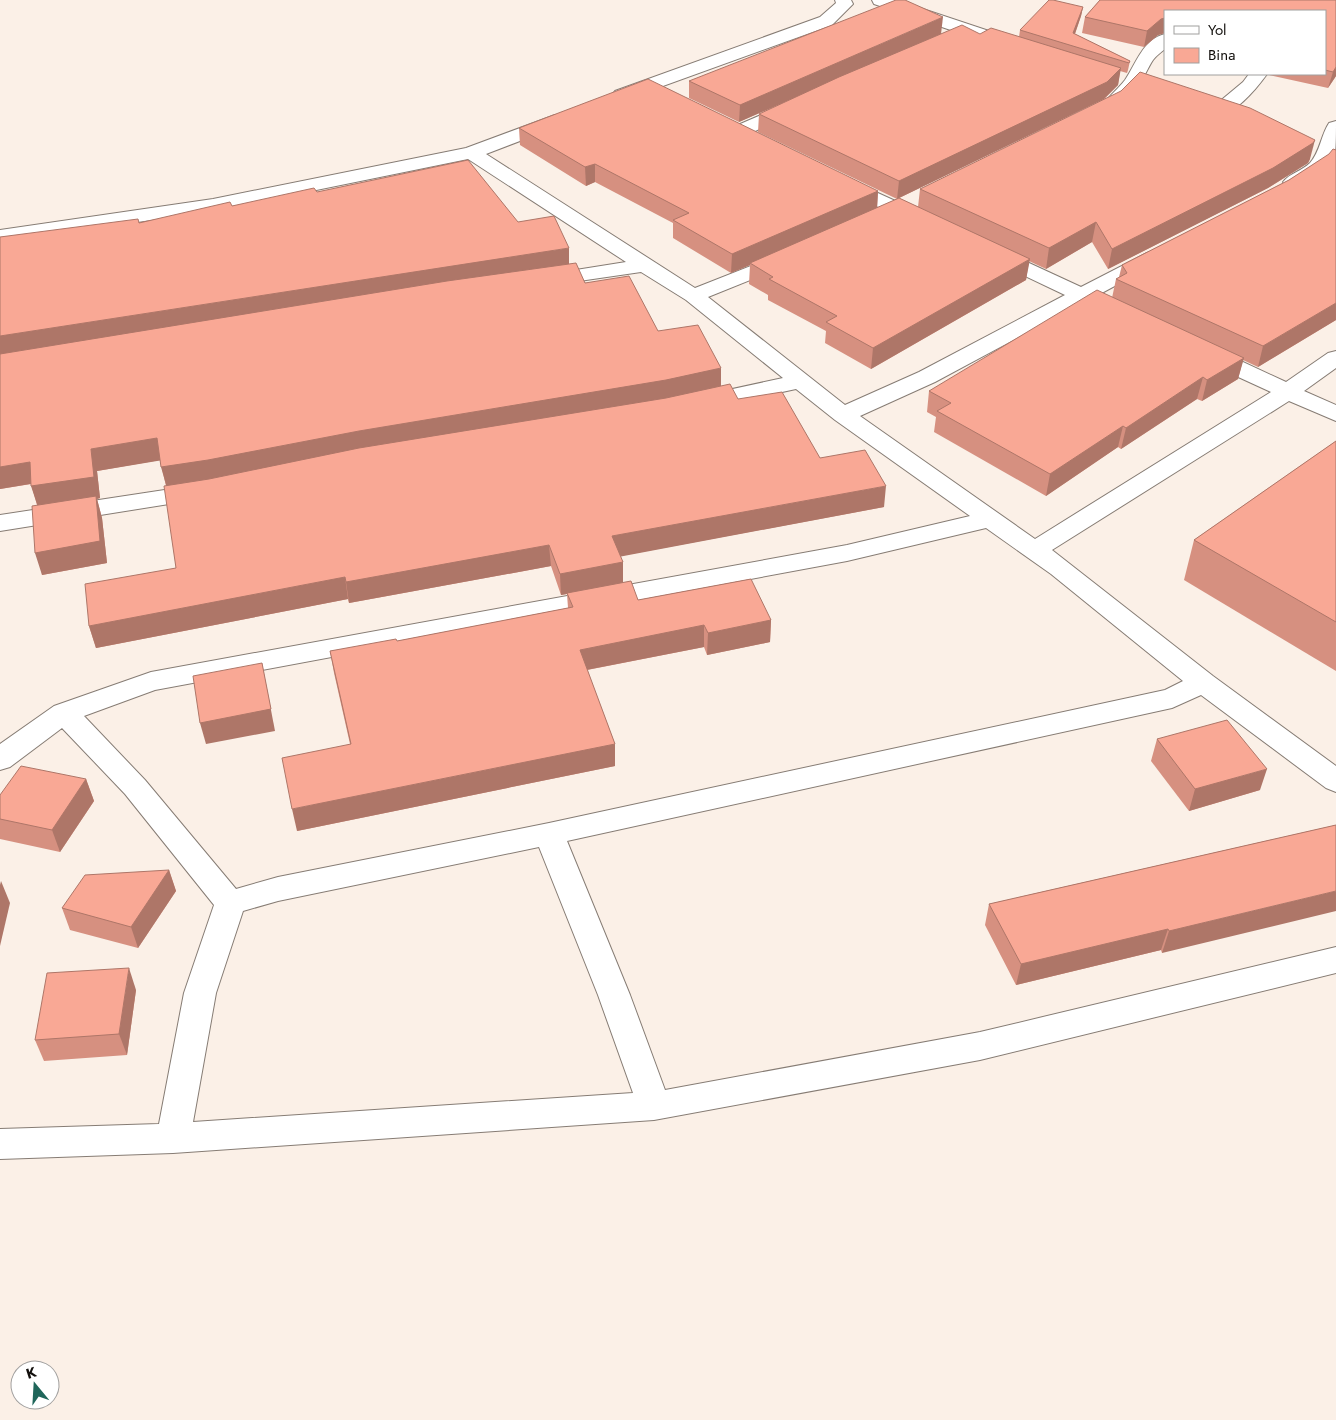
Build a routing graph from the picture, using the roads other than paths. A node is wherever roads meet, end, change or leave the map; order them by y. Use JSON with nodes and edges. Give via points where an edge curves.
{"nodes":[{"id":1,"x":843,"y":0,"type":"edge"},
{"id":2,"x":880,"y":0,"type":"edge"},
{"id":3,"x":967,"y":31,"type":"junction"},
{"id":4,"x":1164,"y":40,"type":"edge"},
{"id":5,"x":942,"y":41,"type":"edge"},
{"id":6,"x":1004,"y":42,"type":"edge"},
{"id":7,"x":1257,"y":75,"type":"edge"},
{"id":8,"x":646,"y":86,"type":"junction"},
{"id":9,"x":671,"y":98,"type":"edge"},
{"id":10,"x":806,"y":100,"type":"edge"},
{"id":11,"x":600,"y":103,"type":"edge"},
{"id":12,"x":1203,"y":105,"type":"edge"},
{"id":13,"x":1220,"y":111,"type":"junction"},
{"id":14,"x":1096,"y":113,"type":"edge"},
{"id":15,"x":573,"y":114,"type":"edge"},
{"id":16,"x":1238,"y":117,"type":"edge"},
{"id":17,"x":1336,"y":127,"type":"edge"},
{"id":18,"x":764,"y":144,"type":"edge"},
{"id":19,"x":1326,"y":147,"type":"edge"},
{"id":20,"x":471,"y":153,"type":"junction"},
{"id":21,"x":826,"y":175,"type":"edge"},
{"id":22,"x":1276,"y":194,"type":"edge"},
{"id":23,"x":922,"y":196,"type":"edge"},
{"id":24,"x":897,"y":209,"type":"junction"},
{"id":25,"x":872,"y":220,"type":"edge"},
{"id":26,"x":940,"y":229,"type":"edge"},
{"id":27,"x":0,"y":236,"type":"edge"},
{"id":28,"x":975,"y":246,"type":"edge"},
{"id":29,"x":1176,"y":246,"type":"edge"},
{"id":30,"x":796,"y":254,"type":"edge"},
{"id":31,"x":646,"y":265,"type":"junction"},
{"id":32,"x":528,"y":283,"type":"edge"},
{"id":33,"x":1080,"y":294,"type":"junction"},
{"id":34,"x":693,"y":296,"type":"junction"},
{"id":35,"x":1134,"y":320,"type":"edge"},
{"id":36,"x":1188,"y":345,"type":"edge"},
{"id":37,"x":1336,"y":358,"type":"edge"},
{"id":38,"x":800,"y":381,"type":"junction"},
{"id":39,"x":1287,"y":392,"type":"junction"},
{"id":40,"x":676,"y":408,"type":"edge"},
{"id":41,"x":1336,"y":414,"type":"edge"},
{"id":42,"x":842,"y":415,"type":"junction"},
{"id":43,"x":222,"y":489,"type":"edge"},
{"id":44,"x":991,"y":519,"type":"junction"},
{"id":45,"x":0,"y":523,"type":"edge"},
{"id":46,"x":1035,"y":550,"type":"junction"},
{"id":47,"x":1203,"y":683,"type":"junction"},
{"id":48,"x":64,"y":713,"type":"junction"},
{"id":49,"x":0,"y":760,"type":"edge"},
{"id":50,"x":1336,"y":780,"type":"edge"},
{"id":51,"x":549,"y":834,"type":"junction"},
{"id":52,"x":230,"y":903,"type":"junction"},
{"id":53,"x":1336,"y":960,"type":"edge"},
{"id":54,"x":654,"y":1106,"type":"junction"},
{"id":55,"x":173,"y":1138,"type":"junction"},
{"id":56,"x":0,"y":1144,"type":"edge"}],
"edges":[{"from":1,"to":8,"type":"street","via":[[845,4],[826,21]]},
{"from":2,"to":3,"type":"street"},
{"from":3,"to":5,"type":"street"},
{"from":3,"to":6,"type":"street"},
{"from":4,"to":14,"type":"street","via":[[1146,57],[1133,82],[1111,105]]},
{"from":7,"to":13,"type":"street"},
{"from":8,"to":9,"type":"street"},
{"from":8,"to":11,"type":"street"},
{"from":10,"to":18,"type":"street","via":[[729,127]]},
{"from":12,"to":13,"type":"street"},
{"from":13,"to":16,"type":"street"},
{"from":15,"to":20,"type":"street"},
{"from":17,"to":19,"type":"street"},
{"from":19,"to":22,"type":"street","via":[[1316,168]]},
{"from":20,"to":27,"type":"street","via":[[213,205]]},
{"from":20,"to":31,"type":"street"},
{"from":21,"to":24,"type":"street"},
{"from":23,"to":24,"type":"street"},
{"from":24,"to":25,"type":"street"},
{"from":24,"to":26,"type":"street"},
{"from":28,"to":33,"type":"street"},
{"from":29,"to":33,"type":"street"},
{"from":30,"to":34,"type":"street"},
{"from":31,"to":32,"type":"street"},
{"from":31,"to":34,"type":"street"},
{"from":33,"to":35,"type":"street"},
{"from":33,"to":42,"type":"street","via":[[927,377]]},
{"from":34,"to":38,"type":"street"},
{"from":36,"to":39,"type":"street"},
{"from":37,"to":39,"type":"street"},
{"from":38,"to":40,"type":"street"},
{"from":38,"to":42,"type":"street"},
{"from":39,"to":41,"type":"street"},
{"from":39,"to":46,"type":"street"},
{"from":42,"to":44,"type":"street"},
{"from":43,"to":45,"type":"street"},
{"from":44,"to":46,"type":"street"},
{"from":44,"to":48,"type":"street","via":[[847,553],[151,681]]},
{"from":46,"to":47,"type":"street"},
{"from":47,"to":50,"type":"street"},
{"from":47,"to":51,"type":"street","via":[[1172,698]]},
{"from":48,"to":49,"type":"street"},
{"from":48,"to":52,"type":"street","via":[[135,787]]},
{"from":51,"to":52,"type":"street","via":[[278,889]]},
{"from":51,"to":54,"type":"street","via":[[614,995]]},
{"from":52,"to":55,"type":"street","via":[[200,993]]},
{"from":53,"to":54,"type":"street","via":[[980,1046]]},
{"from":54,"to":55,"type":"street"},
{"from":55,"to":56,"type":"street"}]}
